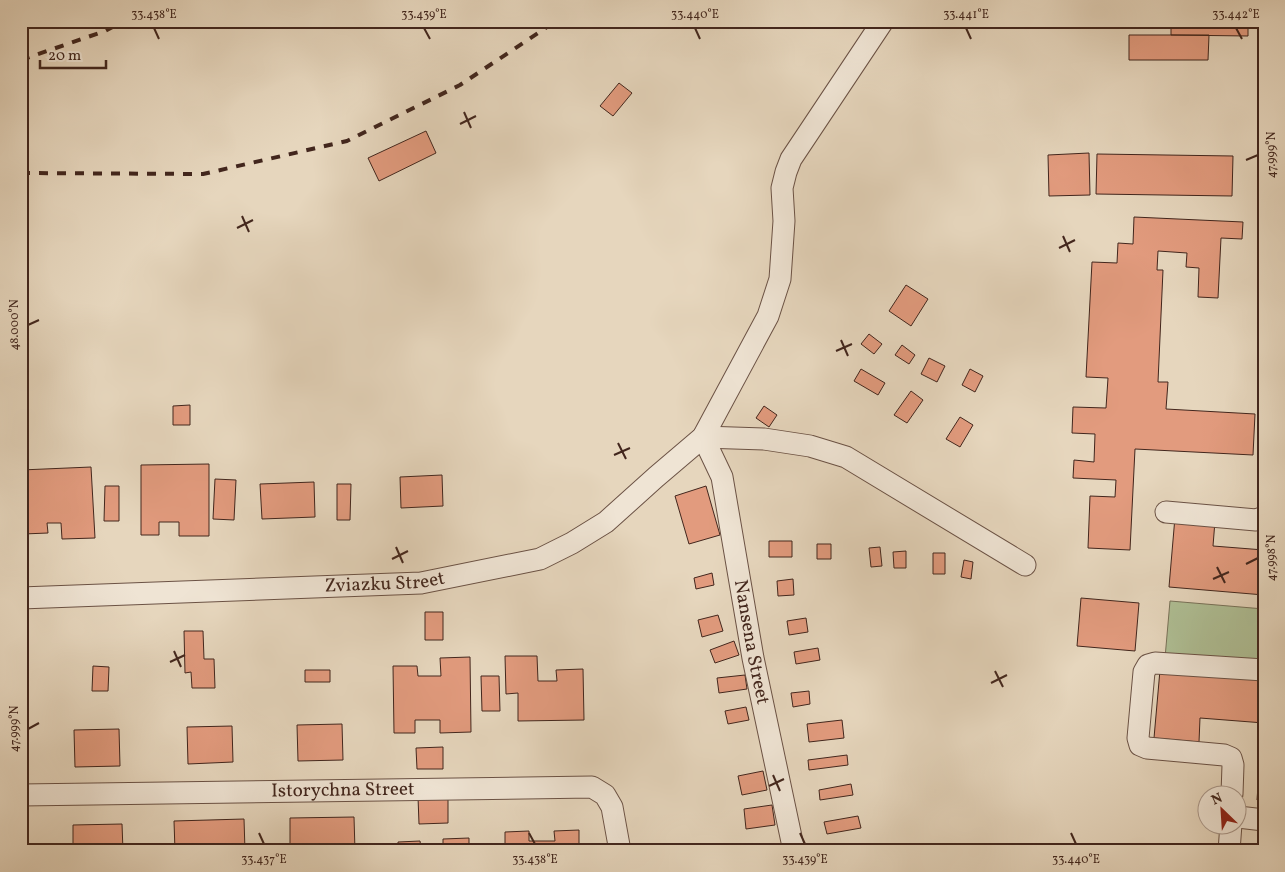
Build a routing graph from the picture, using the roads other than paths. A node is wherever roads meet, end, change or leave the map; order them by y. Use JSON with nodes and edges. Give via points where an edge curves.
{"nodes":[{"id":1,"x":883,"y":21,"type":"edge"},
{"id":2,"x":703,"y":437,"type":"junction"},
{"id":3,"x":1166,"y":512,"type":"dead end"},
{"id":4,"x":1264,"y":517,"type":"edge"},
{"id":5,"x":1025,"y":565,"type":"dead end"},
{"id":6,"x":21,"y":598,"type":"edge"},
{"id":7,"x":1264,"y":670,"type":"edge"},
{"id":8,"x":1232,"y":784,"type":"edge"},
{"id":9,"x":21,"y":795,"type":"edge"},
{"id":10,"x":1248,"y":818,"type":"edge"},
{"id":11,"x":1264,"y":820,"type":"edge"},
{"id":12,"x":1230,"y":834,"type":"edge"},
{"id":13,"x":620,"y":851,"type":"edge"},
{"id":14,"x":794,"y":851,"type":"edge"},
{"id":15,"x":1229,"y":851,"type":"edge"}],
"edges":[{"from":1,"to":2,"type":"street","via":[[791,159],[782,188],[784,221],[780,279],[768,316]]},
{"from":2,"to":5,"type":"street","via":[[764,439],[810,446],[846,457]]},
{"from":2,"to":6,"type":"street","name":"Zviazku Street","via":[[606,522],[540,558],[421,583]]},
{"from":2,"to":14,"type":"street","name":"Nansena Street","via":[[722,477],[753,658]]},
{"from":3,"to":4,"type":"street","via":[[1256,520]]},
{"from":7,"to":8,"type":"street","via":[[1155,663],[1148,665],[1144,672],[1140,745],[1224,755],[1231,758]]},
{"from":9,"to":13,"type":"street","name":"Istorychna Street","via":[[592,787],[606,796],[612,807]]},
{"from":10,"to":11,"type":"street"},
{"from":12,"to":15,"type":"street"}]}
